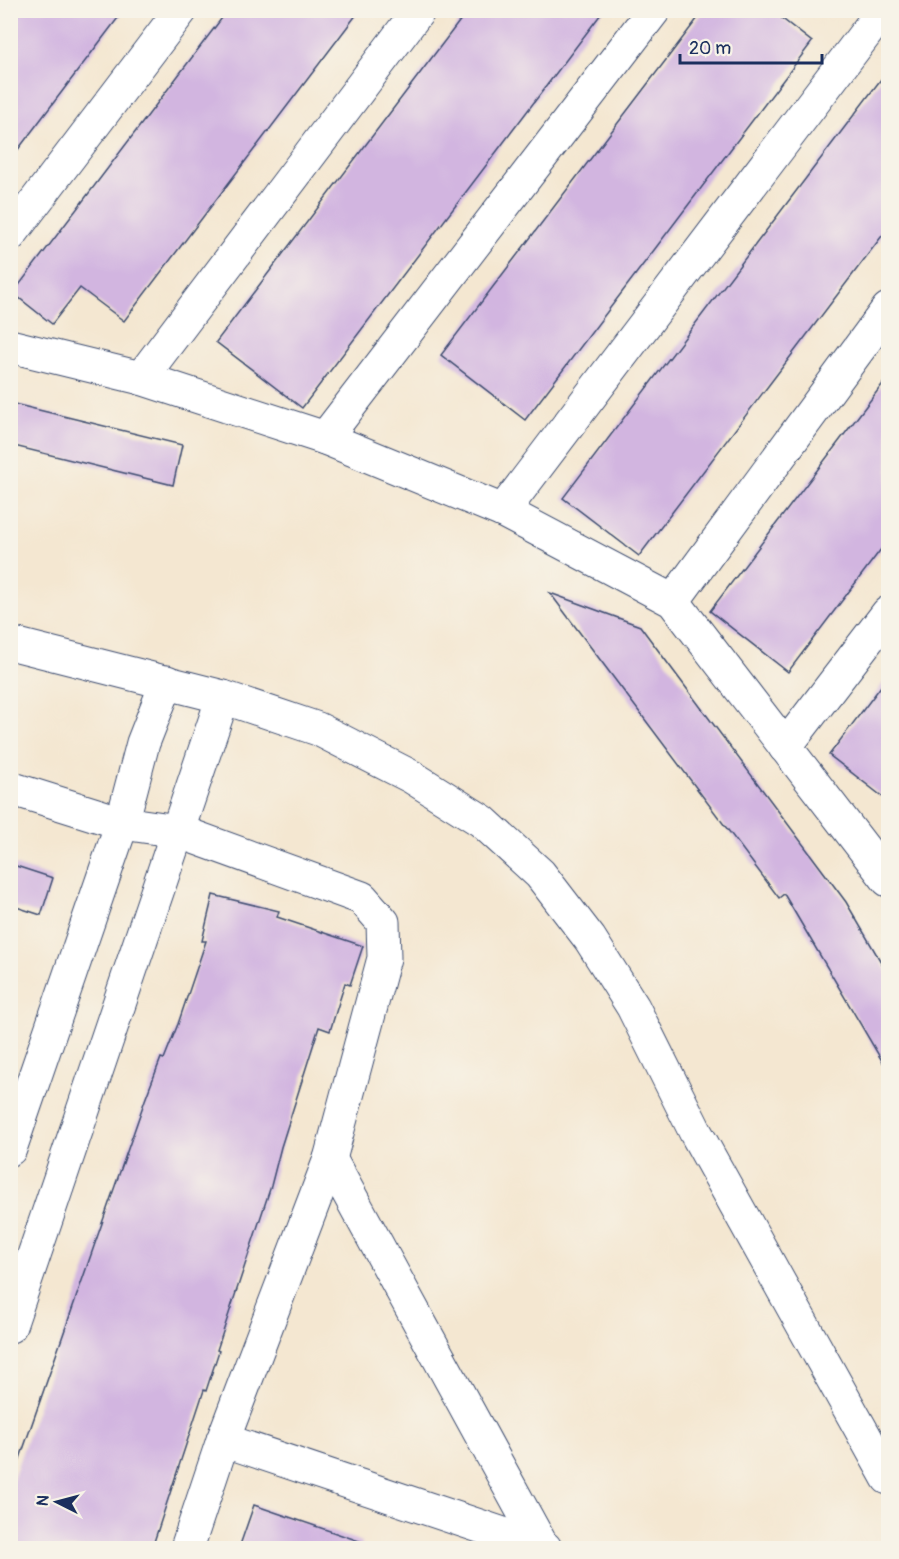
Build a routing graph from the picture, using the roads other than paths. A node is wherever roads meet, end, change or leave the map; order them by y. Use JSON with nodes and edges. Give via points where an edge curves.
{"nodes":[{"id":1,"x":181,"y":10,"type":"edge"},
{"id":2,"x":419,"y":10,"type":"edge"},
{"id":3,"x":654,"y":10,"type":"edge"},
{"id":4,"x":871,"y":24,"type":"edge"},
{"id":5,"x":10,"y":235,"type":"edge"},
{"id":6,"x":888,"y":309,"type":"edge"},
{"id":7,"x":10,"y":346,"type":"edge"},
{"id":8,"x":141,"y":378,"type":"junction"},
{"id":9,"x":326,"y":438,"type":"junction"},
{"id":10,"x":504,"y":511,"type":"junction"},
{"id":11,"x":672,"y":601,"type":"junction"},
{"id":12,"x":888,"y":613,"type":"edge"},
{"id":13,"x":10,"y":643,"type":"edge"},
{"id":14,"x":167,"y":682,"type":"junction"},
{"id":15,"x":223,"y":697,"type":"junction"},
{"id":16,"x":785,"y":747,"type":"junction"},
{"id":17,"x":10,"y":788,"type":"edge"},
{"id":18,"x":122,"y":823,"type":"junction"},
{"id":19,"x":178,"y":831,"type":"junction"},
{"id":20,"x":888,"y":880,"type":"edge"},
{"id":21,"x":10,"y":1149,"type":"edge"},
{"id":22,"x":330,"y":1159,"type":"junction"},
{"id":23,"x":10,"y":1326,"type":"edge"},
{"id":24,"x":222,"y":1440,"type":"junction"},
{"id":25,"x":888,"y":1478,"type":"edge"},
{"id":26,"x":187,"y":1548,"type":"edge"},
{"id":27,"x":544,"y":1548,"type":"edge"}],
"edges":[{"from":1,"to":5,"type":"street"},
{"from":2,"to":8,"type":"street"},
{"from":3,"to":9,"type":"street"},
{"from":4,"to":10,"type":"street"},
{"from":6,"to":11,"type":"street"},
{"from":7,"to":8,"type":"street"},
{"from":8,"to":9,"type":"street"},
{"from":9,"to":10,"type":"street"},
{"from":10,"to":11,"type":"street"},
{"from":11,"to":16,"type":"street"},
{"from":12,"to":16,"type":"street"},
{"from":13,"to":14,"type":"street"},
{"from":14,"to":15,"type":"street"},
{"from":14,"to":18,"type":"street","via":[[143,743]]},
{"from":15,"to":19,"type":"street"},
{"from":15,"to":25,"type":"street","via":[[318,729],[412,777],[482,821],[540,874],[590,939],[633,1007],[696,1133]]},
{"from":16,"to":20,"type":"street"},
{"from":17,"to":18,"type":"street"},
{"from":18,"to":19,"type":"street"},
{"from":18,"to":21,"type":"street"},
{"from":19,"to":22,"type":"street","via":[[362,898],[383,922],[384,958]]},
{"from":19,"to":23,"type":"street"},
{"from":22,"to":24,"type":"street"},
{"from":22,"to":27,"type":"street"},
{"from":24,"to":26,"type":"street"},
{"from":24,"to":27,"type":"street"}]}
